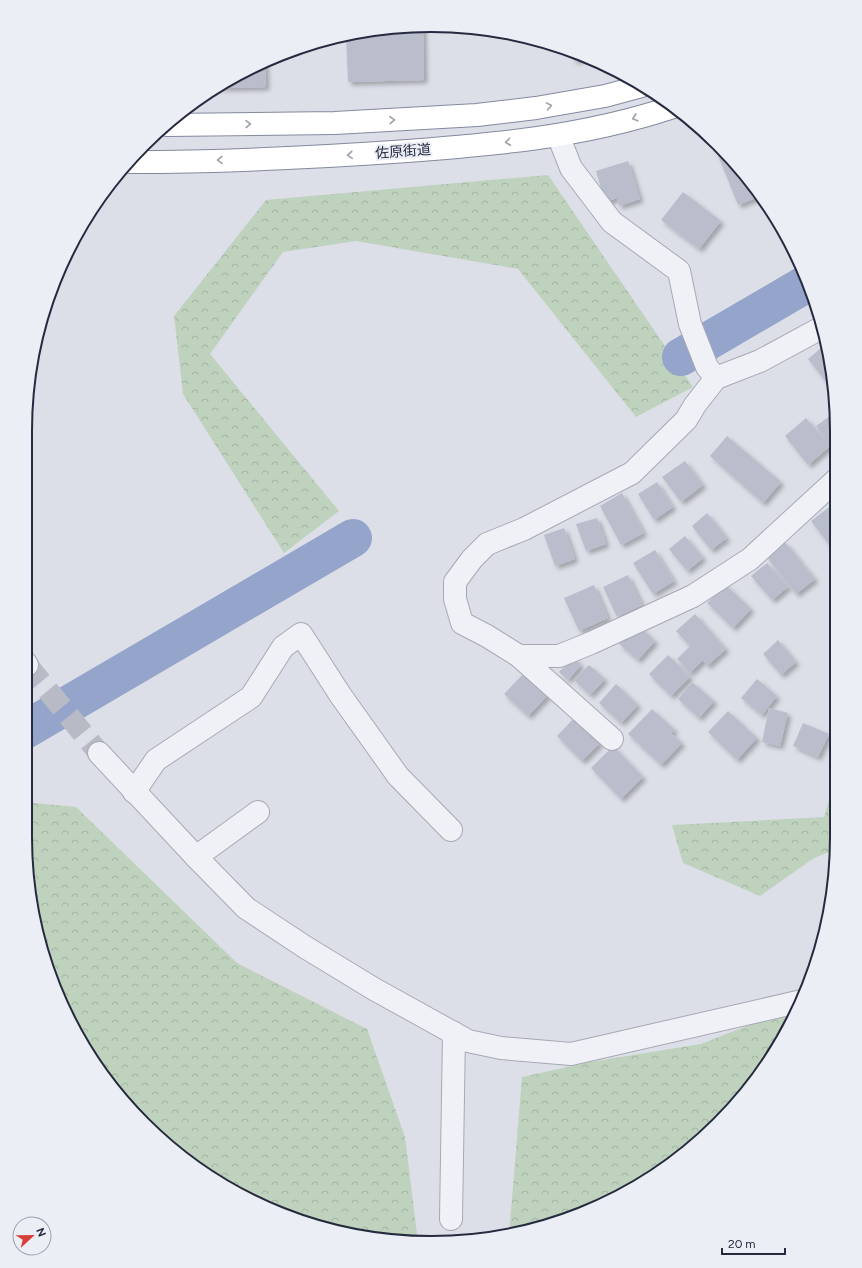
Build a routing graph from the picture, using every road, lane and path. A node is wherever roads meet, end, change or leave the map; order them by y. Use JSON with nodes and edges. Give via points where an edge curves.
{"nodes":[{"id":1,"x":635,"y":88,"type":"edge"},
{"id":2,"x":667,"y":109,"type":"edge"},
{"id":3,"x":175,"y":125,"type":"edge"},
{"id":4,"x":558,"y":135,"type":"junction"},
{"id":5,"x":137,"y":162,"type":"edge"},
{"id":6,"x":817,"y":330,"type":"edge"},
{"id":7,"x":711,"y":372,"type":"junction"},
{"id":8,"x":830,"y":485,"type":"edge"},
{"id":9,"x":519,"y":656,"type":"junction"},
{"id":10,"x":612,"y":739,"type":"dead end"},
{"id":11,"x":99,"y":753,"type":"tunnel mouth"},
{"id":12,"x":134,"y":792,"type":"junction"},
{"id":13,"x":258,"y":812,"type":"dead end"},
{"id":14,"x":451,"y":830,"type":"dead end"},
{"id":15,"x":196,"y":857,"type":"junction"},
{"id":16,"x":794,"y":1003,"type":"edge"},
{"id":17,"x":454,"y":1033,"type":"junction"},
{"id":18,"x":451,"y":1219,"type":"dead end"}],
"edges":[{"from":3,"to":1,"type":"highway","one_way":true,"via":[[334,123],[477,115],[536,108]]},
{"from":2,"to":4,"type":"highway","name":"佐原街道","one_way":true,"via":[[613,124]]},
{"from":4,"to":5,"type":"highway","name":"佐原街道","one_way":true,"via":[[479,146],[344,155]]},
{"from":4,"to":7,"type":"street","via":[[571,168],[612,222],[679,272],[690,324]]},
{"from":6,"to":7,"type":"street","via":[[760,361]]},
{"from":7,"to":9,"type":"street","via":[[686,420],[632,473],[524,529],[486,544],[455,582],[462,623]]},
{"from":8,"to":9,"type":"street","via":[[750,559],[693,596],[559,656]]},
{"from":9,"to":10,"type":"street"},
{"from":11,"to":12,"type":"street"},
{"from":12,"to":14,"type":"street","via":[[156,760],[251,697],[283,647],[301,634],[398,776]]},
{"from":12,"to":15,"type":"street"},
{"from":13,"to":15,"type":"street"},
{"from":15,"to":17,"type":"street","via":[[246,908],[374,989]]},
{"from":16,"to":17,"type":"street","via":[[571,1054],[501,1048],[468,1041]]},
{"from":17,"to":18,"type":"street"}]}
